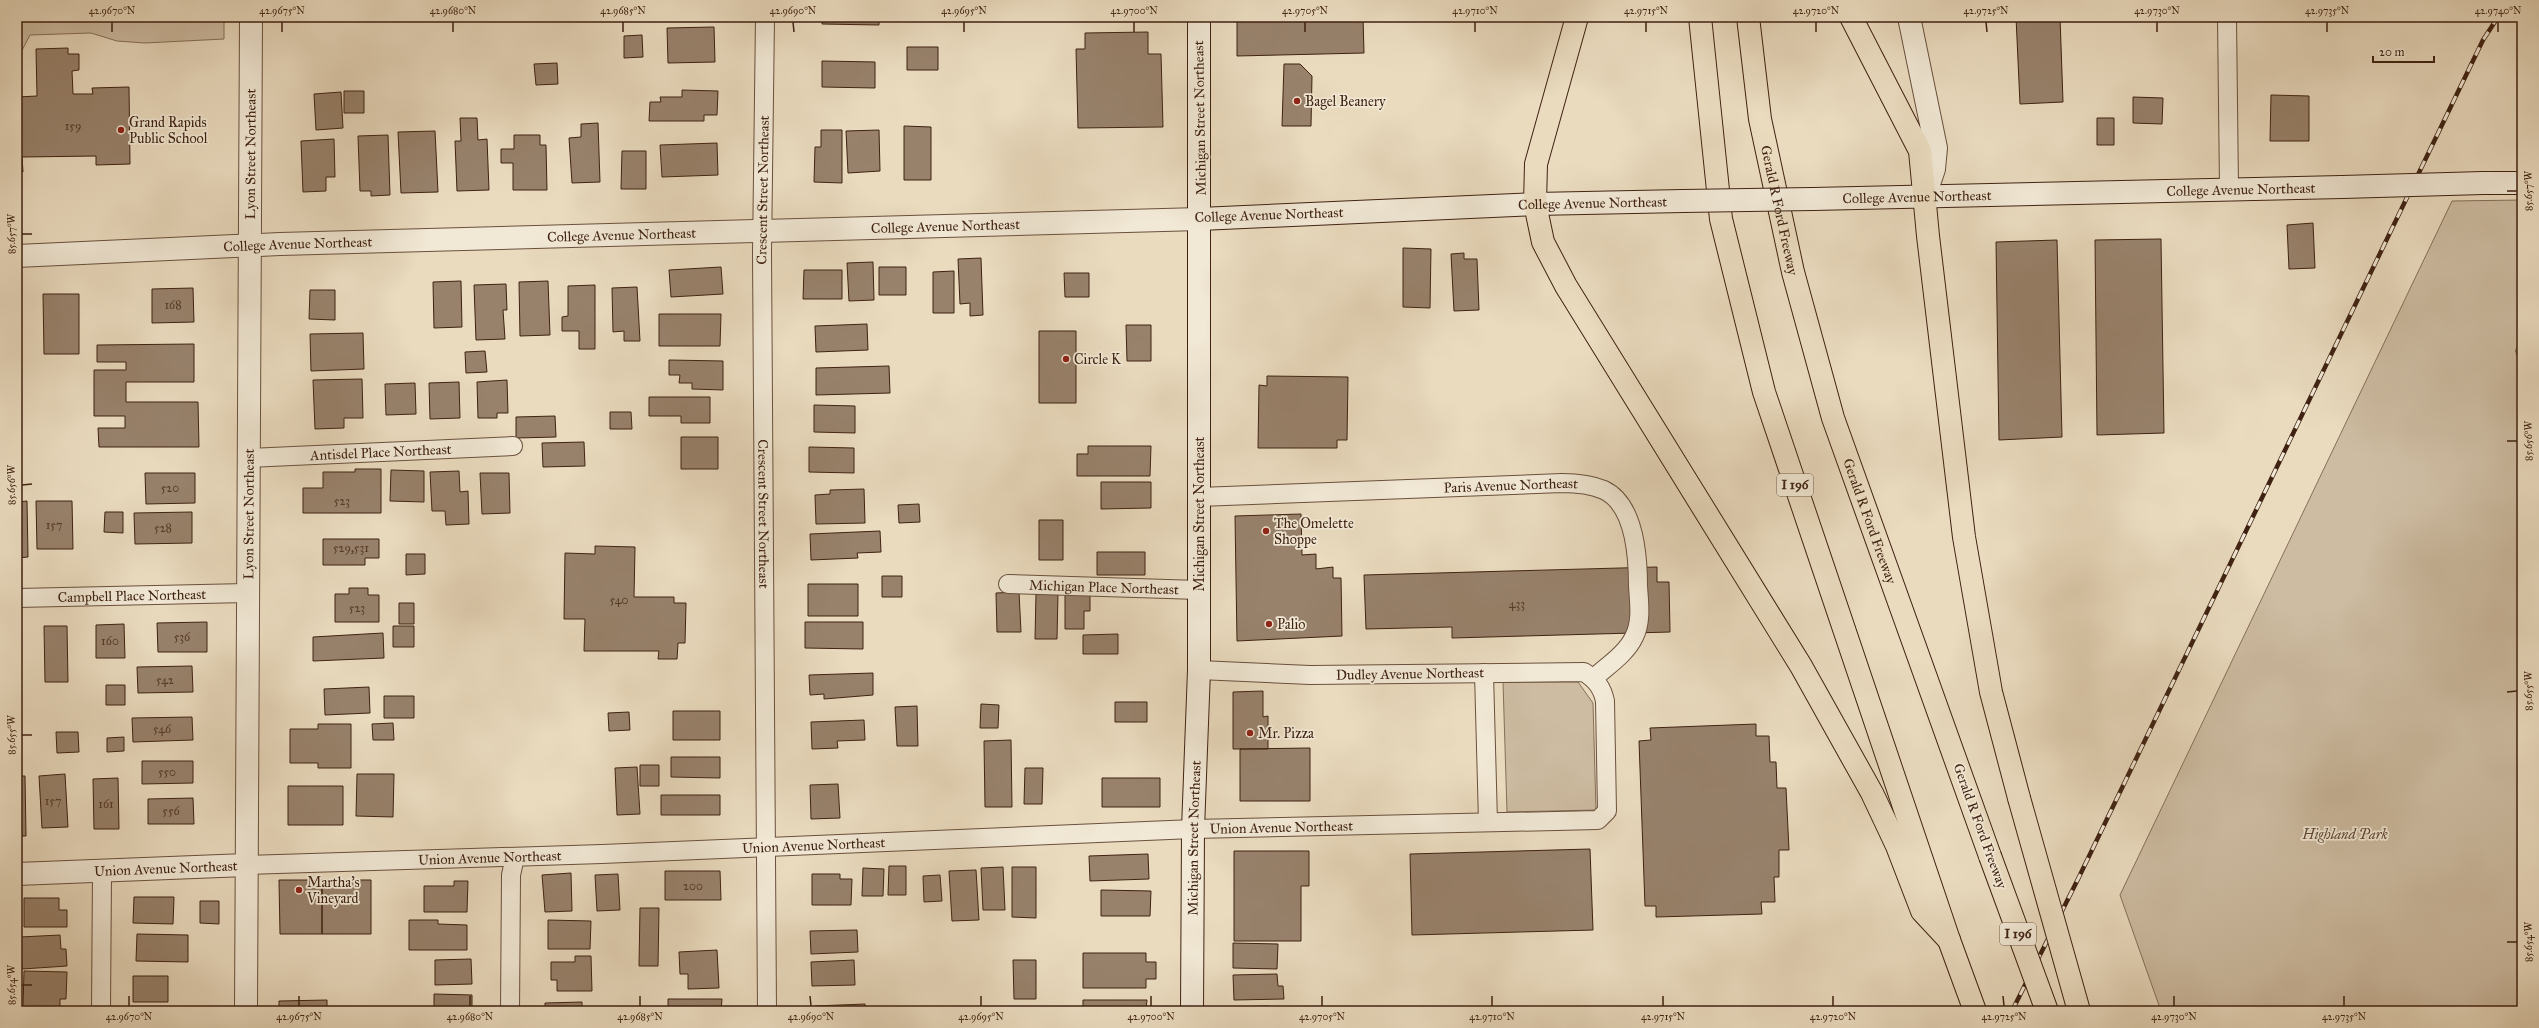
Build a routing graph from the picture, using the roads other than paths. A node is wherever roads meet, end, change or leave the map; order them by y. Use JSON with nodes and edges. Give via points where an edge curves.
{"nodes":[{"id":1,"x":252,"y":17,"type":"edge"},
{"id":2,"x":765,"y":17,"type":"edge"},
{"id":3,"x":1199,"y":17,"type":"edge"},
{"id":4,"x":1576,"y":17,"type":"edge"},
{"id":5,"x":1700,"y":17,"type":"edge"},
{"id":6,"x":1748,"y":17,"type":"edge"},
{"id":7,"x":1851,"y":17,"type":"edge"},
{"id":8,"x":1909,"y":17,"type":"edge"},
{"id":9,"x":2227,"y":17,"type":"edge"},
{"id":10,"x":2522,"y":183,"type":"edge"},
{"id":11,"x":2229,"y":189,"type":"junction"},
{"id":12,"x":1925,"y":196,"type":"junction"},
{"id":13,"x":1535,"y":204,"type":"junction"},
{"id":14,"x":1200,"y":218,"type":"junction"},
{"id":15,"x":762,"y":229,"type":"junction"},
{"id":16,"x":250,"y":245,"type":"junction"},
{"id":17,"x":17,"y":256,"type":"edge"},
{"id":18,"x":513,"y":446,"type":"dead end"},
{"id":19,"x":248,"y":458,"type":"junction"},
{"id":20,"x":1199,"y":497,"type":"junction"},
{"id":21,"x":1008,"y":584,"type":"dead end"},
{"id":22,"x":1199,"y":590,"type":"junction"},
{"id":23,"x":247,"y":593,"type":"junction"},
{"id":24,"x":17,"y":598,"type":"edge"},
{"id":25,"x":1199,"y":670,"type":"junction"},
{"id":26,"x":1484,"y":673,"type":"junction"},
{"id":27,"x":1594,"y":678,"type":"junction"},
{"id":28,"x":1488,"y":822,"type":"junction"},
{"id":29,"x":1193,"y":829,"type":"junction"},
{"id":30,"x":767,"y":848,"type":"junction"},
{"id":31,"x":515,"y":857,"type":"junction"},
{"id":32,"x":246,"y":865,"type":"junction"},
{"id":33,"x":102,"y":871,"type":"junction"},
{"id":34,"x":17,"y":874,"type":"edge"},
{"id":35,"x":1949,"y":940,"type":"junction"},
{"id":36,"x":102,"y":1011,"type":"edge"},
{"id":37,"x":246,"y":1011,"type":"edge"},
{"id":38,"x":510,"y":1011,"type":"edge"},
{"id":39,"x":767,"y":1011,"type":"edge"},
{"id":40,"x":1192,"y":1011,"type":"edge"},
{"id":41,"x":1976,"y":1011,"type":"edge"},
{"id":42,"x":2047,"y":1011,"type":"edge"},
{"id":43,"x":2079,"y":1011,"type":"edge"}],
"edges":[{"from":1,"to":16,"type":"street","name":"Lyon Street Northeast"},
{"from":2,"to":15,"type":"street","name":"Crescent Street Northeast"},
{"from":3,"to":14,"type":"street","name":"Michigan Street Northeast"},
{"from":4,"to":13,"type":"highway","via":[[1536,164]]},
{"from":5,"to":35,"type":"highway","number":"I 196","via":[[1721,219],[1764,392]]},
{"from":6,"to":42,"type":"highway","name":"Gerald R Ford Freeway","number":"I 196","bridge":true,"via":[[1760,119],[1793,272],[1834,418]]},
{"from":7,"to":12,"type":"highway","via":[[1920,151]]},
{"from":8,"to":12,"type":"street","via":[[1936,148],[1934,169]]},
{"from":9,"to":11,"type":"street"},
{"from":10,"to":11,"type":"street","name":"College Avenue Northeast","bridge":true},
{"from":11,"to":12,"type":"street","name":"College Avenue Northeast"},
{"from":12,"to":13,"type":"street","name":"College Avenue Northeast","bridge":true},
{"from":12,"to":43,"type":"highway","bridge":true,"via":[[1968,568],[1991,692]]},
{"from":13,"to":14,"type":"street","name":"College Avenue Northeast"},
{"from":13,"to":35,"type":"highway","via":[[1543,242],[1566,286],[1801,666],[1872,793],[1897,846],[1922,911]]},
{"from":14,"to":15,"type":"street","name":"College Avenue Northeast"},
{"from":14,"to":20,"type":"street","name":"Michigan Street Northeast"},
{"from":15,"to":16,"type":"street","name":"College Avenue Northeast"},
{"from":15,"to":30,"type":"street","name":"Crescent Street Northeast"},
{"from":16,"to":17,"type":"street","name":"College Avenue Northeast"},
{"from":16,"to":19,"type":"street","name":"Lyon Street Northeast"},
{"from":18,"to":19,"type":"street","name":"Antisdel Place Northeast"},
{"from":19,"to":23,"type":"street","name":"Lyon Street Northeast"},
{"from":20,"to":22,"type":"street","name":"Michigan Street Northeast"},
{"from":20,"to":27,"type":"street","name":"Paris Avenue Northeast","via":[[1562,482],[1587,484],[1605,491],[1620,504],[1630,524],[1638,553],[1639,621],[1634,637],[1624,650]]},
{"from":21,"to":22,"type":"street","name":"Michigan Place Northeast"},
{"from":22,"to":25,"type":"street","name":"Michigan Street Northeast"},
{"from":23,"to":24,"type":"street","name":"Campbell Place Northeast"},
{"from":23,"to":32,"type":"street","name":"Lyon Street Northeast"},
{"from":25,"to":26,"type":"street","name":"Dudley Avenue Northeast","via":[[1310,675]]},
{"from":25,"to":29,"type":"street","name":"Michigan Street Northeast"},
{"from":26,"to":27,"type":"street","name":"Dudley Avenue Northeast","via":[[1584,672]]},
{"from":26,"to":28,"type":"street"},
{"from":27,"to":28,"type":"street","name":"Union Avenue Northeast","via":[[1602,689],[1605,701],[1606,811],[1598,820]]},
{"from":28,"to":29,"type":"street","name":"Union Avenue Northeast"},
{"from":29,"to":30,"type":"street","name":"Union Avenue Northeast"},
{"from":29,"to":40,"type":"street","name":"Michigan Street Northeast"},
{"from":30,"to":31,"type":"street","name":"Union Avenue Northeast"},
{"from":30,"to":39,"type":"street","name":"Crescent Street Northeast"},
{"from":31,"to":32,"type":"street","name":"Union Avenue Northeast"},
{"from":31,"to":38,"type":"street","via":[[511,875]]},
{"from":32,"to":33,"type":"street","name":"Union Avenue Northeast"},
{"from":32,"to":37,"type":"street","name":"Lyon Street Northeast"},
{"from":33,"to":34,"type":"street","name":"Union Avenue Northeast"},
{"from":33,"to":36,"type":"street"},
{"from":35,"to":41,"type":"highway","number":"I 196"}]}
